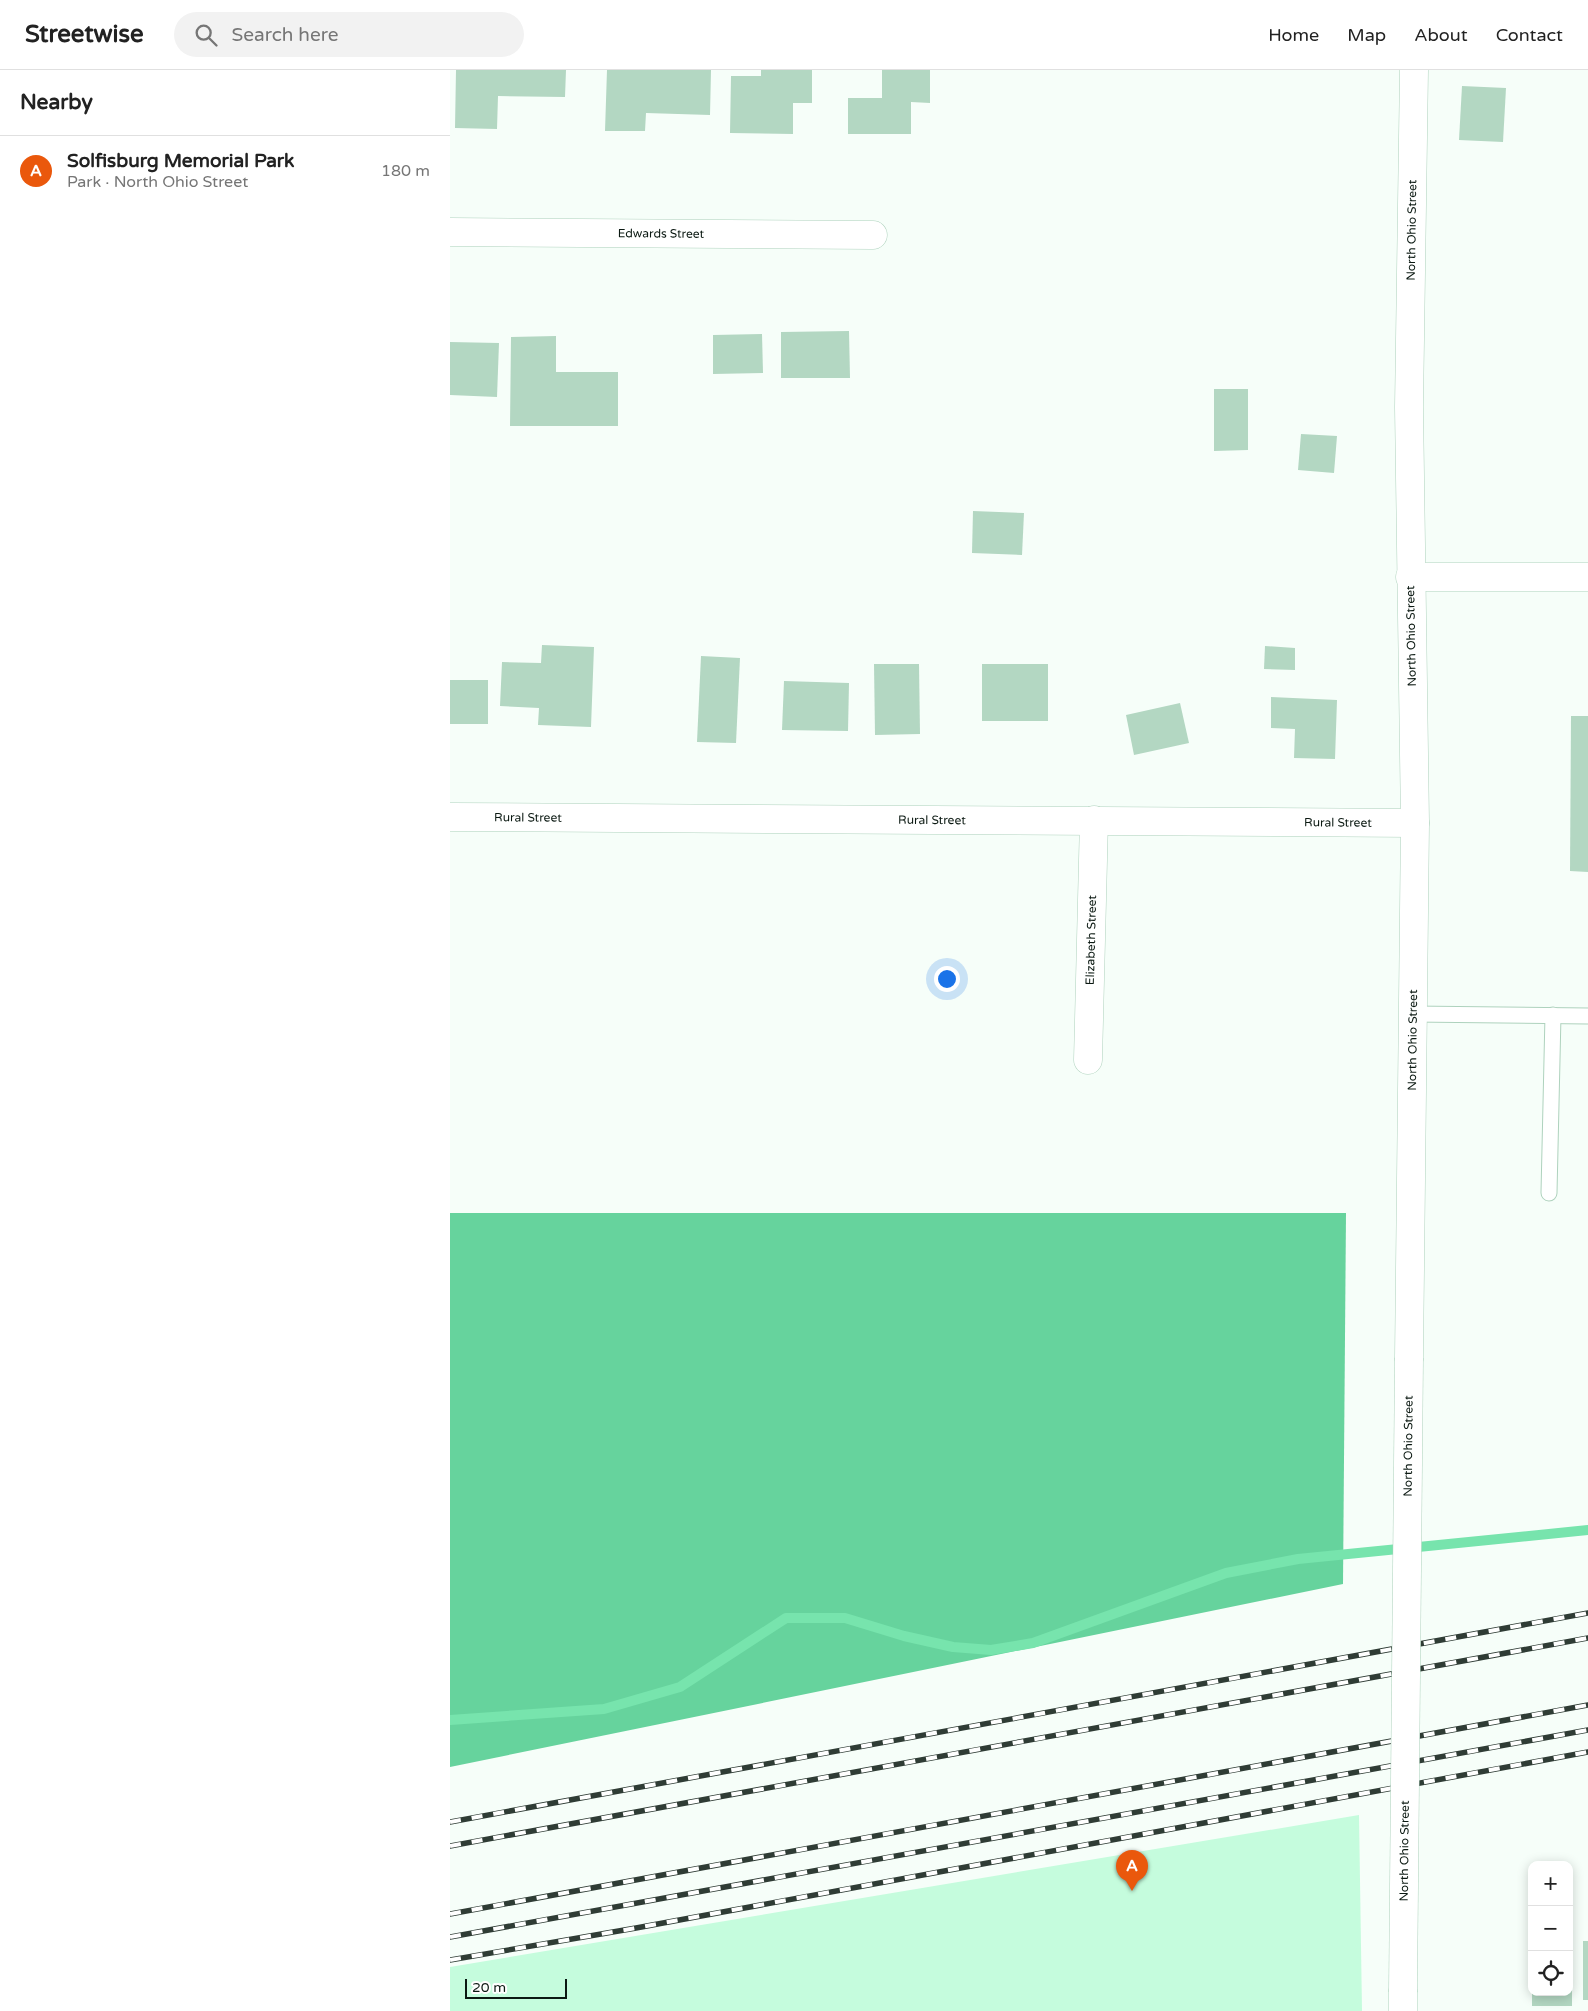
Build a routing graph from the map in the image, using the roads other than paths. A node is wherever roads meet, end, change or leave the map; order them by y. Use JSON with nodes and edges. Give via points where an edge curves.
{"nodes":[{"id":1,"x":1414,"y":70,"type":"edge"},
{"id":2,"x":450,"y":232,"type":"edge"},
{"id":3,"x":873,"y":235,"type":"dead end"},
{"id":4,"x":1410,"y":577,"type":"junction"},
{"id":5,"x":1588,"y":577,"type":"edge"},
{"id":6,"x":450,"y":817,"type":"edge"},
{"id":7,"x":1094,"y":820,"type":"junction"},
{"id":8,"x":1415,"y":822,"type":"junction"},
{"id":9,"x":1412,"y":1014,"type":"junction"},
{"id":10,"x":1552,"y":1016,"type":"junction"},
{"id":11,"x":1588,"y":1016,"type":"edge"},
{"id":12,"x":1088,"y":1060,"type":"dead end"},
{"id":13,"x":1549,"y":1193,"type":"dead end"},
{"id":14,"x":1403,"y":2001,"type":"edge"}],
"edges":[{"from":1,"to":4,"type":"street","name":"North Ohio Street","via":[[1408,407]]},
{"from":2,"to":3,"type":"street","name":"Edwards Street"},
{"from":4,"to":5,"type":"street"},
{"from":4,"to":8,"type":"street","name":"North Ohio Street"},
{"from":6,"to":7,"type":"street","name":"Rural Street"},
{"from":7,"to":8,"type":"street","name":"Rural Street"},
{"from":7,"to":12,"type":"street","name":"Elizabeth Street"},
{"from":8,"to":9,"type":"street","name":"North Ohio Street"},
{"from":9,"to":10,"type":"lane"},
{"from":9,"to":14,"type":"street","name":"North Ohio Street","bridge":true},
{"from":10,"to":11,"type":"lane"},
{"from":10,"to":13,"type":"lane"}]}
